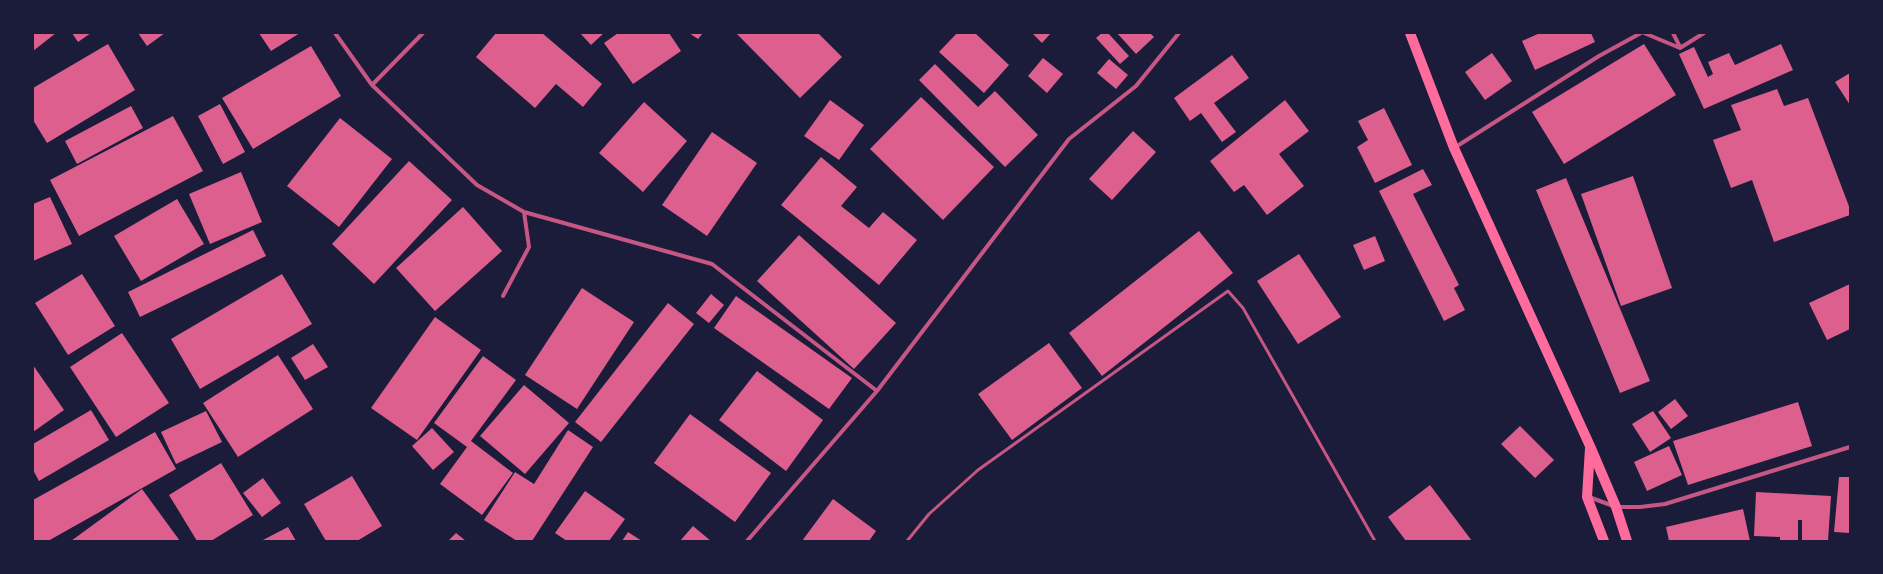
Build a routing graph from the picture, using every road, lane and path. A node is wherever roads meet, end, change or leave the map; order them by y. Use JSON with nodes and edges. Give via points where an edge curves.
{"nodes":[{"id":1,"x":335,"y":33,"type":"edge"},
{"id":2,"x":423,"y":33,"type":"edge"},
{"id":3,"x":1178,"y":33,"type":"edge"},
{"id":4,"x":1410,"y":33,"type":"edge"},
{"id":5,"x":1641,"y":33,"type":"edge"},
{"id":6,"x":1644,"y":33,"type":"edge"},
{"id":7,"x":1673,"y":33,"type":"edge"},
{"id":8,"x":1704,"y":33,"type":"edge"},
{"id":9,"x":1680,"y":48,"type":"junction"},
{"id":10,"x":372,"y":85,"type":"junction"},
{"id":11,"x":1454,"y":148,"type":"junction"},
{"id":12,"x":524,"y":212,"type":"junction"},
{"id":13,"x":503,"y":296,"type":"dead end"},
{"id":14,"x":877,"y":391,"type":"junction"},
{"id":15,"x":1590,"y":446,"type":"junction"},
{"id":16,"x":1850,"y":447,"type":"edge"},
{"id":17,"x":1587,"y":497,"type":"junction"},
{"id":18,"x":1616,"y":507,"type":"junction"},
{"id":19,"x":747,"y":541,"type":"edge"},
{"id":20,"x":907,"y":541,"type":"edge"},
{"id":21,"x":1375,"y":541,"type":"edge"},
{"id":22,"x":1604,"y":541,"type":"edge"},
{"id":23,"x":1627,"y":541,"type":"edge"}],
"edges":[{"from":1,"to":10,"type":"street"},
{"from":2,"to":10,"type":"street"},
{"from":3,"to":14,"type":"street","via":[[1136,86],[1069,139]]},
{"from":4,"to":11,"type":"main road"},
{"from":5,"to":11,"type":"street","via":[[1599,56]]},
{"from":6,"to":9,"type":"street"},
{"from":7,"to":9,"type":"street"},
{"from":8,"to":9,"type":"street"},
{"from":10,"to":12,"type":"street","via":[[477,185]]},
{"from":11,"to":15,"type":"main road"},
{"from":12,"to":13,"type":"street","via":[[529,247]]},
{"from":12,"to":14,"type":"street","via":[[712,264]]},
{"from":14,"to":19,"type":"street"},
{"from":15,"to":17,"type":"main road"},
{"from":15,"to":18,"type":"main road"},
{"from":16,"to":18,"type":"street","via":[[1665,504]]},
{"from":17,"to":18,"type":"street"},
{"from":17,"to":22,"type":"main road"},
{"from":18,"to":23,"type":"main road"},
{"from":20,"to":21,"type":"lane","via":[[929,514],[978,470],[1228,291],[1243,308]]}]}
